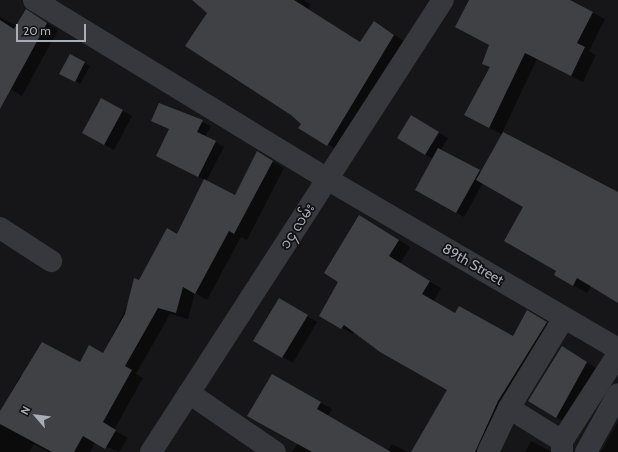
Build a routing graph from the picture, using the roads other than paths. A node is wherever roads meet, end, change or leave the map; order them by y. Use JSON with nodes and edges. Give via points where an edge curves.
{"nodes":[{"id":1,"x":34,"y":0,"type":"edge"},
{"id":2,"x":443,"y":0,"type":"edge"},
{"id":3,"x":327,"y":179,"type":"junction"},
{"id":4,"x":0,"y":228,"type":"edge"},
{"id":5,"x":52,"y":261,"type":"dead end"},
{"id":6,"x":564,"y":318,"type":"junction"},
{"id":7,"x":618,"y":349,"type":"edge"},
{"id":8,"x":618,"y":354,"type":"edge"},
{"id":9,"x":189,"y":393,"type":"junction"},
{"id":10,"x":618,"y":394,"type":"edge"},
{"id":11,"x":509,"y":408,"type":"junction"},
{"id":12,"x":562,"y":446,"type":"edge"},
{"id":13,"x":151,"y":452,"type":"edge"},
{"id":14,"x":276,"y":452,"type":"edge"},
{"id":15,"x":488,"y":452,"type":"edge"},
{"id":16,"x":586,"y":452,"type":"edge"}],
"edges":[{"from":1,"to":3,"type":"street","name":"89th Street"},
{"from":2,"to":3,"type":"street","name":"၁၄ လမ်း"},
{"from":3,"to":6,"type":"street","name":"89th Street"},
{"from":3,"to":9,"type":"street","name":"၁၄ လမ်း"},
{"from":4,"to":5,"type":"street"},
{"from":6,"to":7,"type":"street","name":"89th Street"},
{"from":6,"to":11,"type":"street"},
{"from":8,"to":12,"type":"street"},
{"from":9,"to":13,"type":"street","name":"၁၄ လမ်း"},
{"from":9,"to":14,"type":"street"},
{"from":10,"to":16,"type":"street"},
{"from":11,"to":12,"type":"street"},
{"from":11,"to":15,"type":"street"}]}
